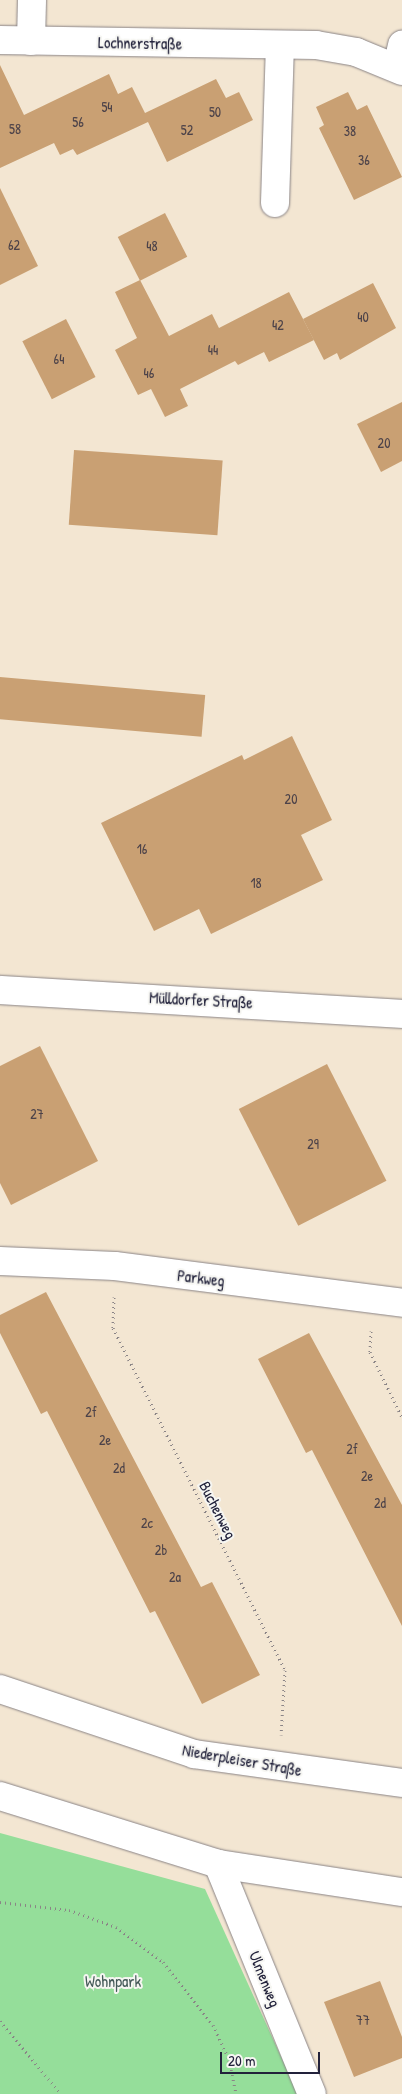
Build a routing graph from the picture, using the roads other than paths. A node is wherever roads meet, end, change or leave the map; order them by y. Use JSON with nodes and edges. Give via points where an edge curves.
{"nodes":[{"id":1,"x":32,"y":0,"type":"edge"},
{"id":2,"x":0,"y":40,"type":"edge"},
{"id":3,"x":31,"y":41,"type":"junction"},
{"id":4,"x":280,"y":45,"type":"junction"},
{"id":5,"x":400,"y":61,"type":"edge"},
{"id":6,"x":275,"y":203,"type":"dead end"},
{"id":7,"x":0,"y":990,"type":"edge"},
{"id":8,"x":402,"y":1014,"type":"edge"},
{"id":9,"x":0,"y":1261,"type":"edge"},
{"id":10,"x":402,"y":1303,"type":"edge"},
{"id":11,"x":0,"y":1689,"type":"edge"},
{"id":12,"x":402,"y":1783,"type":"edge"},
{"id":13,"x":0,"y":1796,"type":"edge"},
{"id":14,"x":218,"y":1864,"type":"junction"},
{"id":15,"x":402,"y":1892,"type":"edge"},
{"id":16,"x":312,"y":2094,"type":"edge"}],
"edges":[{"from":1,"to":3,"type":"street"},
{"from":2,"to":3,"type":"street","name":"Lochnerstraße"},
{"from":3,"to":4,"type":"street","name":"Lochnerstraße"},
{"from":4,"to":5,"type":"street","name":"Lochnerstraße","via":[[356,52]]},
{"from":4,"to":6,"type":"street"},
{"from":7,"to":8,"type":"street","name":"Mülldorfer Straße"},
{"from":9,"to":10,"type":"street","name":"Parkweg","via":[[115,1266]]},
{"from":11,"to":12,"type":"street","name":"Niederpleiser Straße","via":[[194,1754],[278,1769]]},
{"from":13,"to":14,"type":"street"},
{"from":14,"to":15,"type":"street"},
{"from":14,"to":16,"type":"street","name":"Ulmenweg"}]}
